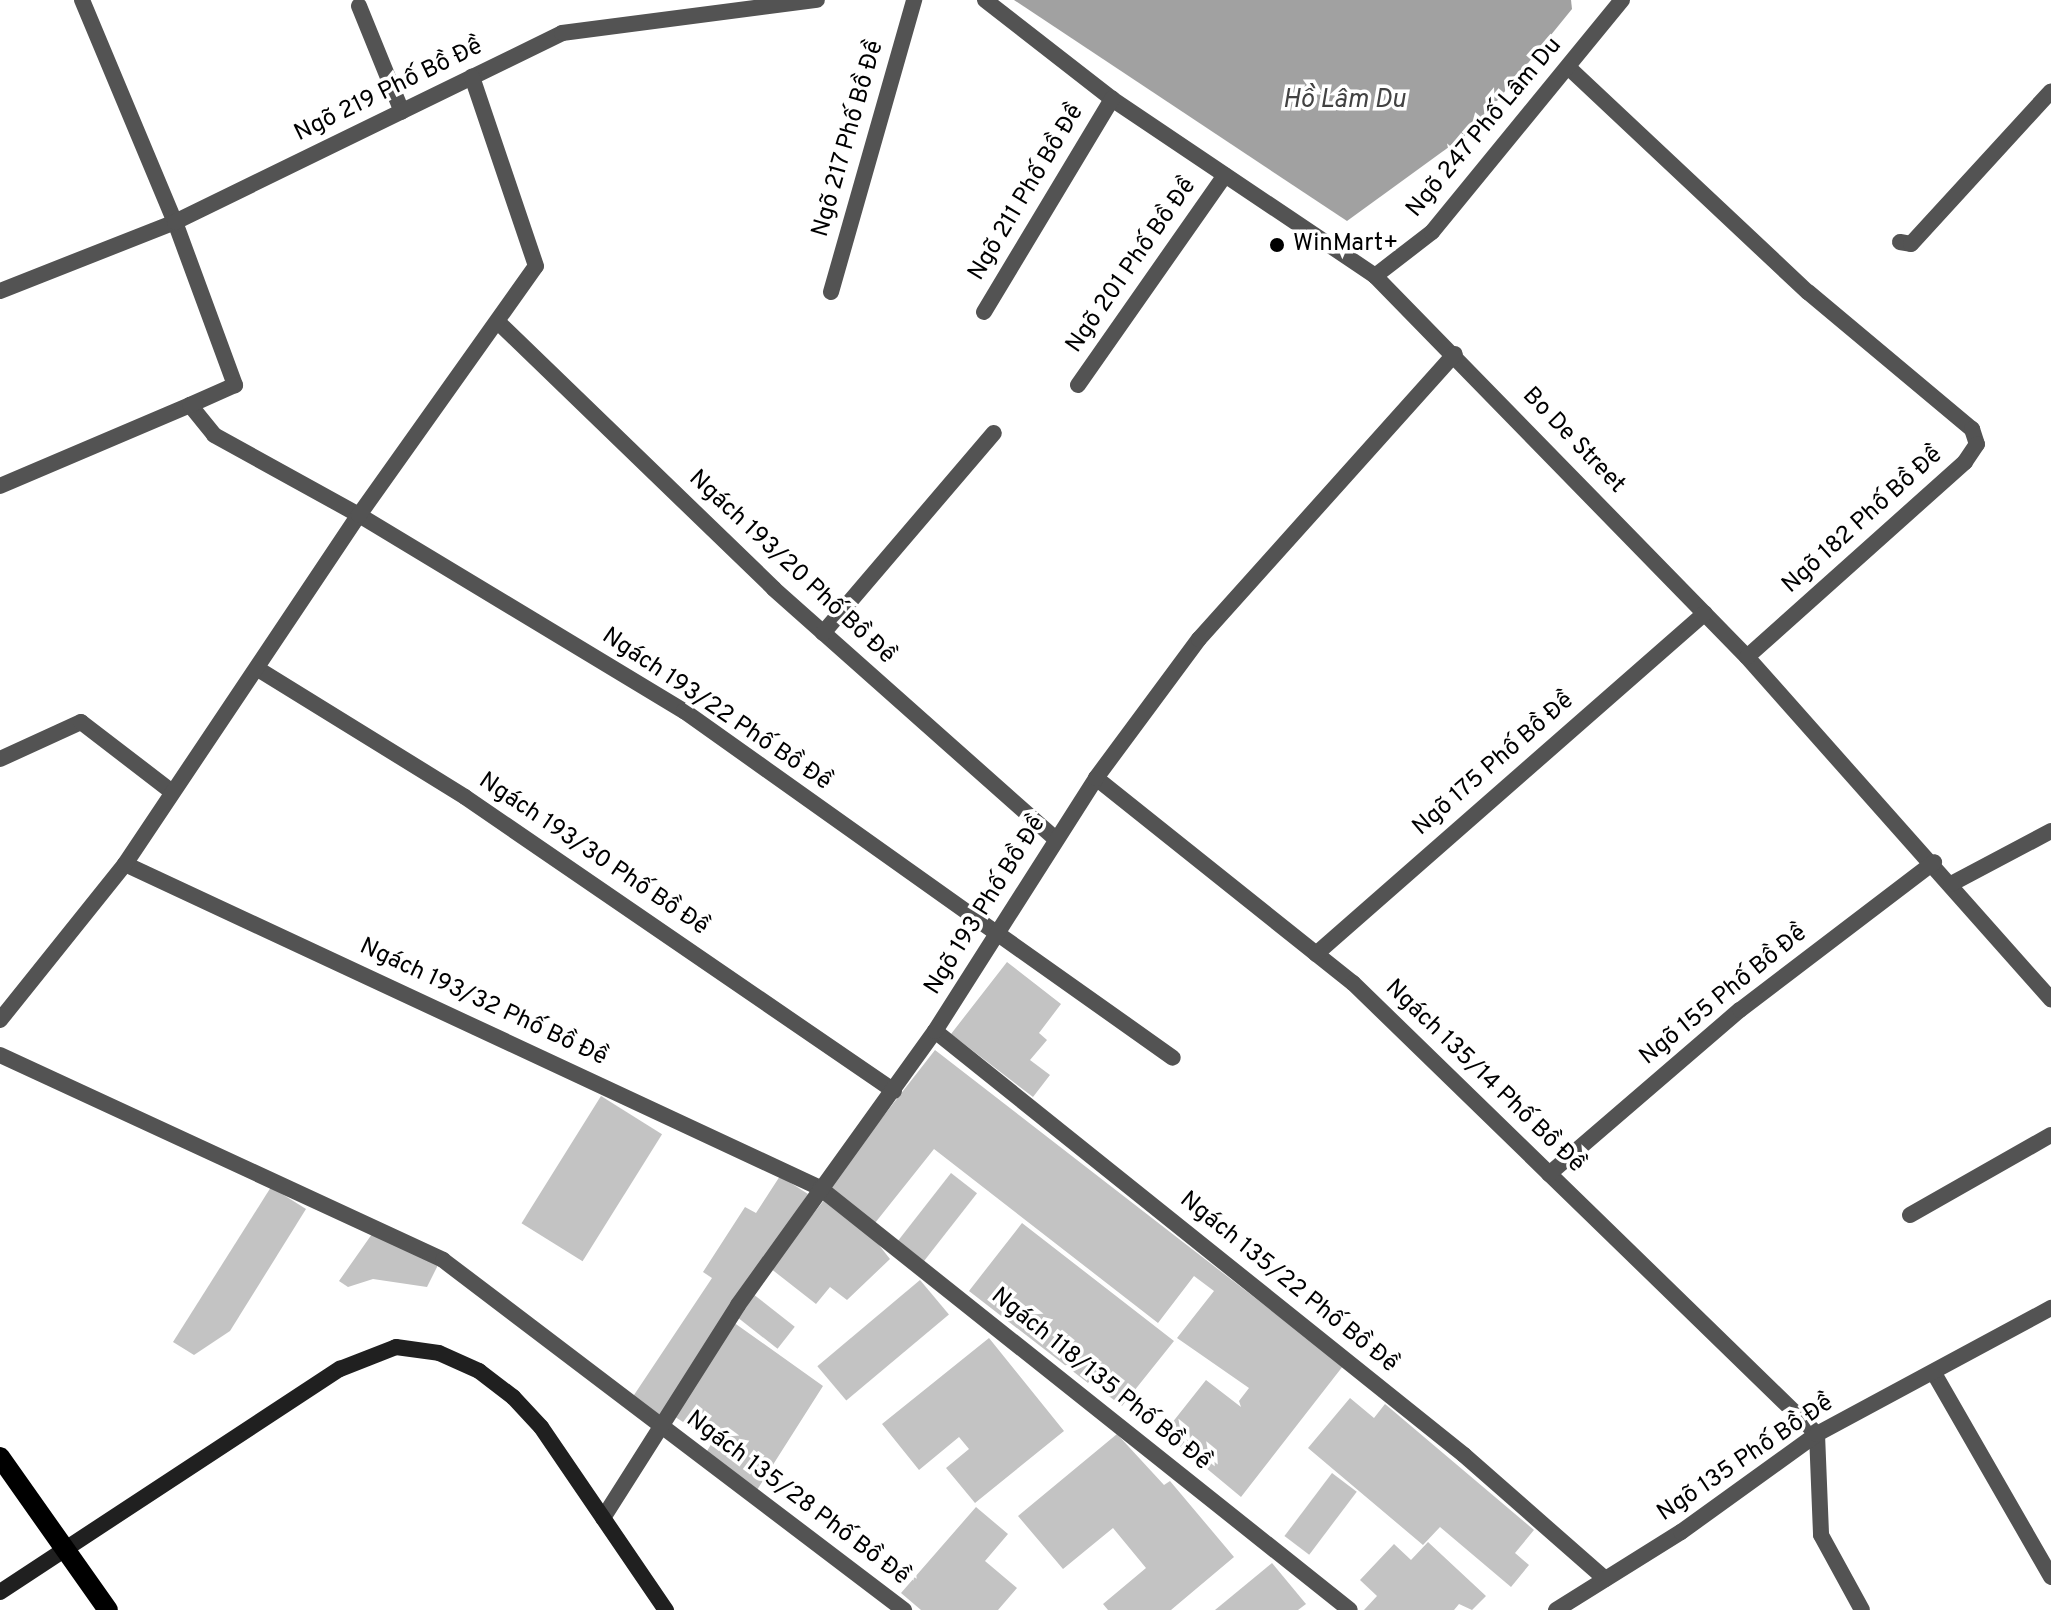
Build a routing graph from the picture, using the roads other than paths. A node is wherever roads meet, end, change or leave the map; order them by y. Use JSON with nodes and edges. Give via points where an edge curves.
{"nodes":[{"id":1,"x":82,"y":0,"type":"edge"},
{"id":2,"x":817,"y":0,"type":"edge"},
{"id":3,"x":914,"y":0,"type":"edge"},
{"id":4,"x":985,"y":0,"type":"edge"},
{"id":5,"x":1622,"y":0,"type":"edge"},
{"id":6,"x":359,"y":6,"type":"dead end"},
{"id":7,"x":1568,"y":67,"type":"junction"},
{"id":8,"x":472,"y":77,"type":"junction"},
{"id":9,"x":2051,"y":91,"type":"edge"},
{"id":10,"x":1112,"y":99,"type":"junction"},
{"id":11,"x":402,"y":112,"type":"junction"},
{"id":12,"x":1225,"y":175,"type":"junction"},
{"id":13,"x":175,"y":222,"type":"junction"},
{"id":14,"x":1900,"y":242,"type":"dead end"},
{"id":15,"x":1375,"y":276,"type":"junction"},
{"id":16,"x":0,"y":291,"type":"edge"},
{"id":17,"x":831,"y":292,"type":"dead end"},
{"id":18,"x":984,"y":312,"type":"dead end"},
{"id":19,"x":500,"y":324,"type":"junction"},
{"id":20,"x":1455,"y":354,"type":"junction"},
{"id":21,"x":1078,"y":385,"type":"dead end"},
{"id":22,"x":190,"y":405,"type":"junction"},
{"id":23,"x":994,"y":433,"type":"dead end"},
{"id":24,"x":0,"y":486,"type":"edge"},
{"id":25,"x":359,"y":515,"type":"junction"},
{"id":26,"x":1705,"y":613,"type":"junction"},
{"id":27,"x":823,"y":633,"type":"junction"},
{"id":28,"x":1747,"y":657,"type":"junction"},
{"id":29,"x":258,"y":669,"type":"junction"},
{"id":30,"x":0,"y":759,"type":"edge"},
{"id":31,"x":1096,"y":778,"type":"junction"},
{"id":32,"x":171,"y":791,"type":"junction"},
{"id":33,"x":2051,"y":831,"type":"edge"},
{"id":34,"x":1056,"y":839,"type":"junction"},
{"id":35,"x":1934,"y":862,"type":"junction"},
{"id":36,"x":125,"y":864,"type":"junction"},
{"id":37,"x":1951,"y":884,"type":"junction"},
{"id":38,"x":998,"y":934,"type":"junction"},
{"id":39,"x":1316,"y":954,"type":"junction"},
{"id":40,"x":2049,"y":995,"type":"edge"},
{"id":41,"x":0,"y":1020,"type":"edge"},
{"id":42,"x":935,"y":1031,"type":"junction"},
{"id":43,"x":0,"y":1055,"type":"edge"},
{"id":44,"x":1173,"y":1058,"type":"dead end"},
{"id":45,"x":894,"y":1091,"type":"junction"},
{"id":46,"x":2051,"y":1135,"type":"edge"},
{"id":47,"x":1549,"y":1174,"type":"junction"},
{"id":48,"x":820,"y":1188,"type":"junction"},
{"id":49,"x":1910,"y":1215,"type":"dead end"},
{"id":50,"x":2051,"y":1308,"type":"edge"},
{"id":51,"x":1935,"y":1375,"type":"junction"},
{"id":52,"x":660,"y":1426,"type":"junction"},
{"id":53,"x":1817,"y":1434,"type":"junction"},
{"id":54,"x":0,"y":1457,"type":"edge"},
{"id":55,"x":603,"y":1518,"type":"junction"},
{"id":56,"x":67,"y":1552,"type":"junction"},
{"id":57,"x":2051,"y":1577,"type":"edge"},
{"id":58,"x":1605,"y":1579,"type":"junction"},
{"id":59,"x":0,"y":1592,"type":"edge"},
{"id":60,"x":108,"y":1610,"type":"edge"},
{"id":61,"x":666,"y":1610,"type":"edge"},
{"id":62,"x":904,"y":1610,"type":"edge"},
{"id":63,"x":1350,"y":1610,"type":"edge"},
{"id":64,"x":1556,"y":1610,"type":"edge"},
{"id":65,"x":1862,"y":1610,"type":"edge"}],
"edges":[{"from":1,"to":13,"type":"street"},
{"from":2,"to":8,"type":"street","name":"Ngõ 219 Phố Bồ Đề","via":[[562,33]]},
{"from":3,"to":17,"type":"street","name":"Ngõ 217 Phố Bồ Đề"},
{"from":4,"to":10,"type":"street","name":"Bo De Street"},
{"from":5,"to":7,"type":"street","name":"Ngõ 247 Phố Lâm Du"},
{"from":6,"to":11,"type":"street"},
{"from":7,"to":15,"type":"street","name":"Ngõ 247 Phố Lâm Du","via":[[1432,232]]},
{"from":7,"to":28,"type":"street","name":"Ngõ 182 Phố Bồ Đề","via":[[1808,292],[1972,429],[1977,444],[1965,462]]},
{"from":8,"to":11,"type":"street","name":"Ngõ 219 Phố Bồ Đề"},
{"from":8,"to":19,"type":"street","via":[[536,266]]},
{"from":9,"to":14,"type":"street","via":[[1911,244]]},
{"from":10,"to":12,"type":"street","name":"Bo De Street"},
{"from":10,"to":18,"type":"street","name":"Ngõ 211 Phố Bồ Đề"},
{"from":11,"to":13,"type":"street","name":"Ngõ 219 Phố Bồ Đề"},
{"from":12,"to":15,"type":"street","name":"Bo De Street"},
{"from":12,"to":21,"type":"street","name":"Ngõ 201 Phố Bồ Đề"},
{"from":13,"to":16,"type":"street","name":"Ngõ 219 Phố Bồ Đề"},
{"from":13,"to":22,"type":"street","via":[[235,385]]},
{"from":15,"to":20,"type":"street","name":"Bo De Street"},
{"from":19,"to":25,"type":"street"},
{"from":19,"to":27,"type":"street","name":"Ngách 193/20 Phố Bồ Đề"},
{"from":20,"to":26,"type":"street","name":"Bo De Street"},
{"from":20,"to":31,"type":"street","name":"Ngõ 193 Phố Bồ Đề","via":[[1199,639]]},
{"from":22,"to":24,"type":"street"},
{"from":22,"to":25,"type":"street","name":"Ngách 193/22 Phố Bồ Đề","via":[[214,435]]},
{"from":23,"to":27,"type":"street"},
{"from":25,"to":29,"type":"street"},
{"from":25,"to":38,"type":"street","name":"Ngách 193/22 Phố Bồ Đề","via":[[684,711]]},
{"from":26,"to":28,"type":"street","name":"Bo De Street"},
{"from":26,"to":39,"type":"street","name":"Ngõ 175 Phố Bồ Đề"},
{"from":27,"to":34,"type":"street","name":"Ngách 193/20 Phố Bồ Đề"},
{"from":28,"to":35,"type":"street","name":"Bo De Street"},
{"from":29,"to":32,"type":"street"},
{"from":29,"to":45,"type":"street","name":"Ngách 193/30 Phố Bồ Đề","via":[[465,797]]},
{"from":30,"to":32,"type":"street","via":[[81,722]]},
{"from":31,"to":34,"type":"street","name":"Ngõ 193 Phố Bồ Đề"},
{"from":31,"to":39,"type":"street","name":"Ngách 135/14 Phố Bồ Đề"},
{"from":32,"to":36,"type":"street"},
{"from":33,"to":37,"type":"street"},
{"from":34,"to":38,"type":"street","name":"Ngõ 193 Phố Bồ Đề"},
{"from":35,"to":37,"type":"street","name":"Bo De Street"},
{"from":35,"to":47,"type":"street","name":"Ngõ 155 Phố Bồ Đề","via":[[1740,1010]]},
{"from":36,"to":41,"type":"street"},
{"from":36,"to":48,"type":"street","name":"Ngách 193/32 Phố Bồ Đề"},
{"from":37,"to":40,"type":"street","name":"Bo De Street"},
{"from":38,"to":42,"type":"street","name":"Ngõ 193 Phố Bồ Đề"},
{"from":38,"to":44,"type":"street","name":"Ngách 193/22 Phố Bồ Đề"},
{"from":39,"to":47,"type":"street","name":"Ngách 135/14 Phố Bồ Đề","via":[[1353,983]]},
{"from":42,"to":45,"type":"street","name":"Ngõ 193 Phố Bồ Đề"},
{"from":42,"to":58,"type":"street","name":"Ngách 135/22 Phố Bồ Đề","via":[[1464,1455]]},
{"from":43,"to":52,"type":"street","name":"Ngách 135/28 Phố Bồ Đề","via":[[443,1260]]},
{"from":45,"to":48,"type":"street","name":"Ngõ 193 Phố Bồ Đề"},
{"from":46,"to":49,"type":"street"},
{"from":47,"to":53,"type":"street","name":"Ngách 135/14 Phố Bồ Đề"},
{"from":48,"to":52,"type":"street","name":"Ngõ 193 Phố Bồ Đề"},
{"from":48,"to":63,"type":"street","name":"Ngách 118/135 Phố Bồ Đề"},
{"from":50,"to":51,"type":"street","name":"Ngõ 135 Phố Bồ Đề"},
{"from":51,"to":53,"type":"street","name":"Ngõ 135 Phố Bồ Đề"},
{"from":51,"to":57,"type":"street"},
{"from":52,"to":55,"type":"street","name":"Ngõ 193 Phố Bồ Đề"},
{"from":52,"to":62,"type":"street","name":"Ngách 135/28 Phố Bồ Đề"},
{"from":53,"to":58,"type":"street","name":"Ngõ 135 Phố Bồ Đề"},
{"from":53,"to":65,"type":"street","via":[[1821,1535]]},
{"from":54,"to":56,"type":"main road"},
{"from":55,"to":56,"type":"street","via":[[541,1427],[513,1397],[479,1371],[439,1353],[396,1347],[340,1369]]},
{"from":55,"to":61,"type":"street"},
{"from":56,"to":59,"type":"street"},
{"from":56,"to":60,"type":"main road"},
{"from":58,"to":64,"type":"street","name":"Ngõ 135 Phố Bồ Đề"}]}
